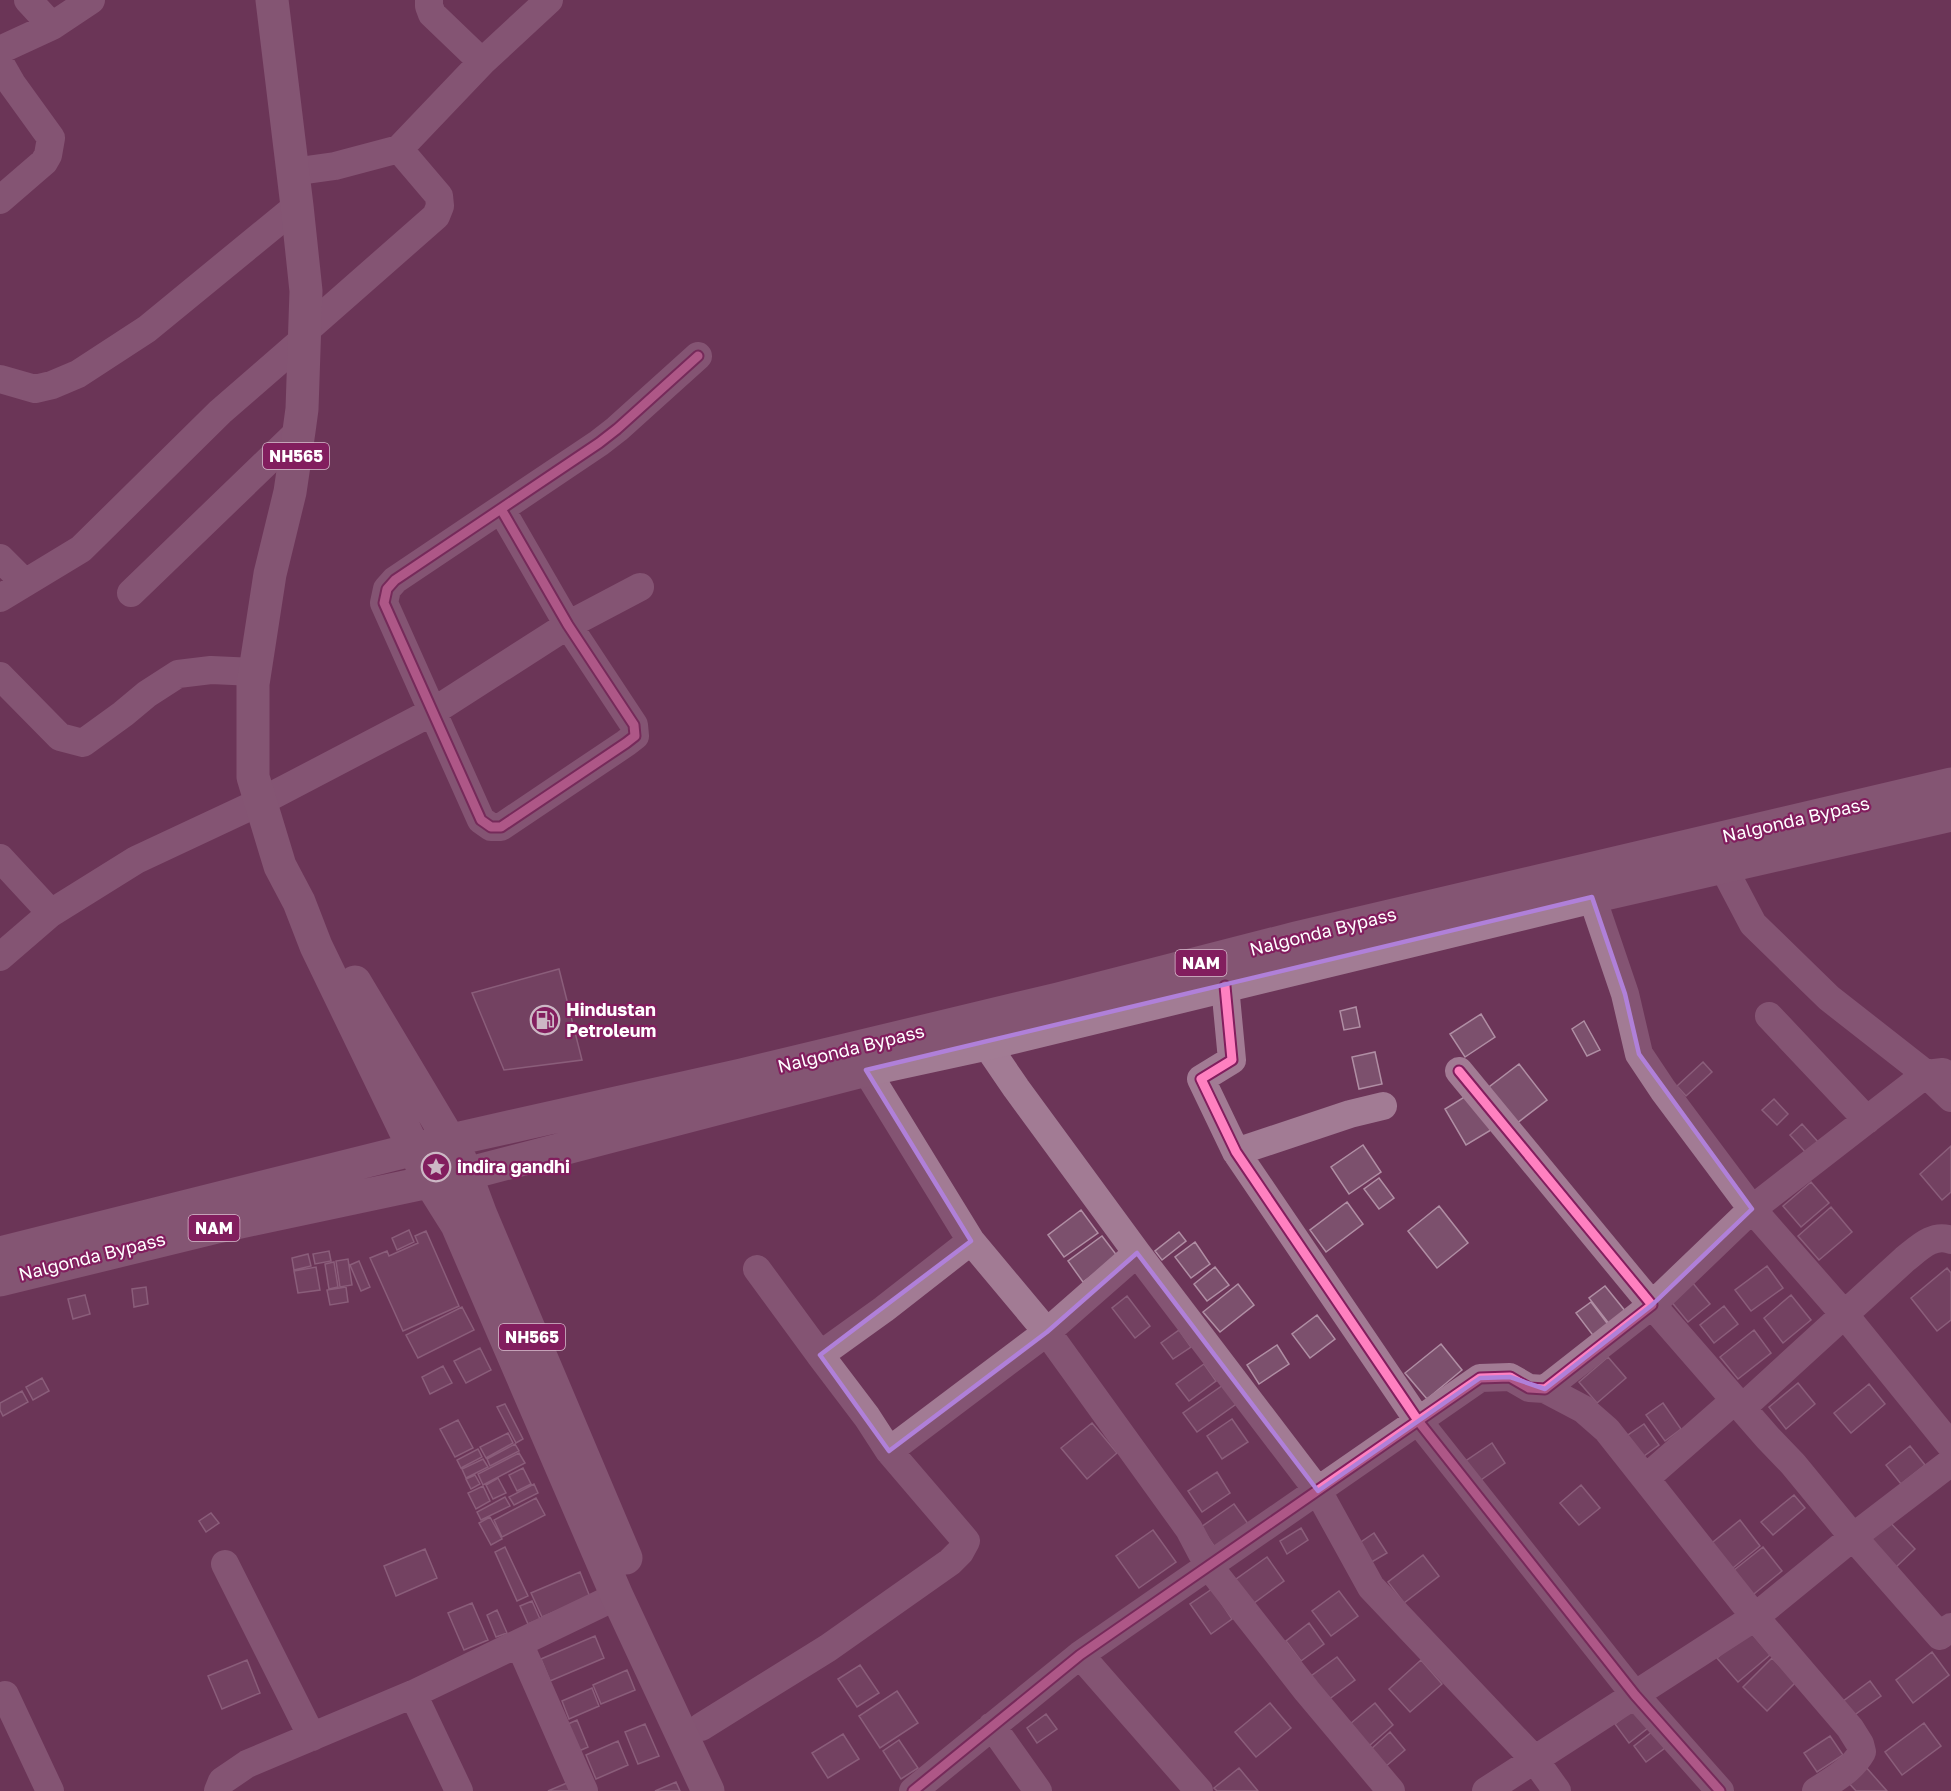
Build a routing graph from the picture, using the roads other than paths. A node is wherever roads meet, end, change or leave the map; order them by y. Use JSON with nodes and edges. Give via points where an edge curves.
{"nodes":[{"id":1,"x":28,"y":0,"type":"edge"},
{"id":2,"x":91,"y":0,"type":"edge"},
{"id":3,"x":272,"y":0,"type":"edge"},
{"id":4,"x":429,"y":0,"type":"edge"},
{"id":5,"x":549,"y":0,"type":"edge"},
{"id":6,"x":52,"y":26,"type":"junction"},
{"id":7,"x":0,"y":50,"type":"edge"},
{"id":8,"x":482,"y":62,"type":"junction"},
{"id":9,"x":0,"y":63,"type":"edge"},
{"id":10,"x":399,"y":149,"type":"junction"},
{"id":11,"x":292,"y":172,"type":"junction"},
{"id":12,"x":0,"y":200,"type":"edge"},
{"id":13,"x":297,"y":206,"type":"junction"},
{"id":14,"x":304,"y":335,"type":"junction"},
{"id":15,"x":698,"y":356,"type":"dead end"},
{"id":16,"x":0,"y":379,"type":"edge"},
{"id":17,"x":299,"y":431,"type":"junction"},
{"id":18,"x":501,"y":509,"type":"junction"},
{"id":19,"x":0,"y":558,"type":"edge"},
{"id":20,"x":24,"y":582,"type":"junction"},
{"id":21,"x":640,"y":587,"type":"dead end"},
{"id":22,"x":131,"y":593,"type":"dead end"},
{"id":23,"x":0,"y":598,"type":"edge"},
{"id":24,"x":568,"y":625,"type":"junction"},
{"id":25,"x":255,"y":672,"type":"junction"},
{"id":26,"x":0,"y":676,"type":"edge"},
{"id":27,"x":434,"y":711,"type":"junction"},
{"id":28,"x":1951,"y":784,"type":"edge"},
{"id":29,"x":260,"y":802,"type":"junction"},
{"id":30,"x":1951,"y":815,"type":"edge"},
{"id":31,"x":0,"y":858,"type":"edge"},
{"id":32,"x":1723,"y":867,"type":"junction"},
{"id":33,"x":1592,"y":897,"type":"junction"},
{"id":34,"x":300,"y":902,"type":"junction"},
{"id":35,"x":51,"y":913,"type":"junction"},
{"id":36,"x":0,"y":957,"type":"edge"},
{"id":37,"x":1225,"y":986,"type":"junction"},
{"id":38,"x":1769,"y":1016,"type":"dead end"},
{"id":39,"x":986,"y":1044,"type":"junction"},
{"id":40,"x":866,"y":1070,"type":"junction"},
{"id":41,"x":1459,"y":1071,"type":"dead end"},
{"id":42,"x":1939,"y":1072,"type":"edge"},
{"id":43,"x":1951,"y":1098,"type":"edge"},
{"id":44,"x":1383,"y":1106,"type":"dead end"},
{"id":45,"x":1867,"y":1120,"type":"junction"},
{"id":46,"x":451,"y":1140,"type":"junction"},
{"id":47,"x":414,"y":1149,"type":"junction"},
{"id":48,"x":1236,"y":1152,"type":"junction"},
{"id":49,"x":466,"y":1174,"type":"junction"},
{"id":50,"x":430,"y":1182,"type":"junction"},
{"id":51,"x":1752,"y":1209,"type":"junction"},
{"id":52,"x":971,"y":1240,"type":"junction"},
{"id":53,"x":1951,"y":1240,"type":"edge"},
{"id":54,"x":0,"y":1253,"type":"edge"},
{"id":55,"x":1137,"y":1253,"type":"junction"},
{"id":56,"x":757,"y":1269,"type":"dead end"},
{"id":57,"x":0,"y":1280,"type":"edge"},
{"id":58,"x":1652,"y":1305,"type":"junction"},
{"id":59,"x":1844,"y":1314,"type":"junction"},
{"id":60,"x":1047,"y":1332,"type":"junction"},
{"id":61,"x":820,"y":1356,"type":"junction"},
{"id":62,"x":1545,"y":1389,"type":"junction"},
{"id":63,"x":1738,"y":1404,"type":"junction"},
{"id":64,"x":1419,"y":1422,"type":"junction"},
{"id":65,"x":1951,"y":1446,"type":"edge"},
{"id":66,"x":889,"y":1451,"type":"junction"},
{"id":67,"x":1951,"y":1462,"type":"edge"},
{"id":68,"x":1646,"y":1478,"type":"junction"},
{"id":69,"x":1318,"y":1491,"type":"junction"},
{"id":70,"x":1852,"y":1537,"type":"junction"},
{"id":71,"x":225,"y":1564,"type":"dead end"},
{"id":72,"x":1208,"y":1565,"type":"junction"},
{"id":73,"x":617,"y":1596,"type":"junction"},
{"id":74,"x":1755,"y":1617,"type":"junction"},
{"id":75,"x":1948,"y":1638,"type":"edge"},
{"id":76,"x":519,"y":1643,"type":"junction"},
{"id":77,"x":1080,"y":1655,"type":"junction"},
{"id":78,"x":413,"y":1694,"type":"junction"},
{"id":79,"x":5,"y":1695,"type":"dead end"},
{"id":80,"x":1635,"y":1695,"type":"junction"},
{"id":81,"x":992,"y":1726,"type":"junction"},
{"id":82,"x":701,"y":1727,"type":"junction"},
{"id":83,"x":312,"y":1737,"type":"junction"},
{"id":84,"x":1534,"y":1759,"type":"junction"},
{"id":85,"x":50,"y":1791,"type":"edge"},
{"id":86,"x":218,"y":1791,"type":"edge"},
{"id":87,"x":459,"y":1791,"type":"edge"},
{"id":88,"x":584,"y":1791,"type":"edge"},
{"id":89,"x":708,"y":1791,"type":"edge"},
{"id":90,"x":731,"y":1791,"type":"edge"},
{"id":91,"x":913,"y":1791,"type":"edge"},
{"id":92,"x":1038,"y":1791,"type":"edge"},
{"id":93,"x":1199,"y":1791,"type":"edge"},
{"id":94,"x":1391,"y":1791,"type":"edge"},
{"id":95,"x":1486,"y":1791,"type":"edge"},
{"id":96,"x":1557,"y":1791,"type":"edge"},
{"id":97,"x":1720,"y":1791,"type":"edge"},
{"id":98,"x":1816,"y":1791,"type":"edge"}],
"edges":[{"from":1,"to":6,"type":"street"},
{"from":2,"to":6,"type":"street"},
{"from":3,"to":11,"type":"highway","number":"NH565"},
{"from":4,"to":8,"type":"street","via":[[432,14]]},
{"from":5,"to":8,"type":"street"},
{"from":6,"to":7,"type":"street"},
{"from":8,"to":10,"type":"street"},
{"from":9,"to":12,"type":"street","via":[[51,138],[44,162]]},
{"from":10,"to":11,"type":"street","via":[[335,166]]},
{"from":10,"to":14,"type":"street","via":[[439,196],[436,216]]},
{"from":11,"to":13,"type":"highway","number":"NH565"},
{"from":13,"to":14,"type":"highway","number":"NH565","via":[[306,291]]},
{"from":13,"to":16,"type":"street","via":[[147,329],[78,374],[35,389]]},
{"from":14,"to":17,"type":"highway","number":"NH565"},
{"from":14,"to":20,"type":"street","via":[[81,549]]},
{"from":15,"to":18,"type":"street","via":[[617,429]]},
{"from":17,"to":22,"type":"street"},
{"from":17,"to":25,"type":"highway","number":"NH565"},
{"from":18,"to":24,"type":"street"},
{"from":18,"to":27,"type":"street","via":[[395,580],[387,590],[384,603]]},
{"from":19,"to":20,"type":"street"},
{"from":20,"to":23,"type":"street"},
{"from":21,"to":24,"type":"street"},
{"from":24,"to":27,"type":"street"},
{"from":24,"to":27,"type":"street","via":[[634,725],[635,736],[501,827],[491,827],[480,820]]},
{"from":25,"to":26,"type":"street","via":[[211,670],[178,674],[82,743],[60,736]]},
{"from":25,"to":29,"type":"highway","number":"NH565","via":[[253,777]]},
{"from":27,"to":29,"type":"street"},
{"from":28,"to":46,"type":"highway","name":"Nalgonda Bypass","number":"NAM","via":[[1296,938],[741,1075]]},
{"from":29,"to":34,"type":"highway","number":"NH565","via":[[280,866]]},
{"from":29,"to":35,"type":"street","via":[[136,860]]},
{"from":30,"to":32,"type":"highway","name":"Nalgonda Bypass","number":"NAM"},
{"from":31,"to":35,"type":"street"},
{"from":32,"to":33,"type":"highway","name":"Nalgonda Bypass","number":"NAM"},
{"from":32,"to":42,"type":"street","via":[[1753,924],[1829,998]]},
{"from":33,"to":37,"type":"highway","name":"Nalgonda Bypass","number":"NAM"},
{"from":33,"to":51,"type":"street","via":[[1625,994],[1639,1054]]},
{"from":34,"to":46,"type":"highway","number":"NH565","via":[[329,938]]},
{"from":34,"to":47,"type":"highway","number":"NH565","via":[[316,946]]},
{"from":35,"to":36,"type":"street"},
{"from":37,"to":39,"type":"highway","name":"Nalgonda Bypass","number":"NAM"},
{"from":37,"to":48,"type":"street","via":[[1232,1060],[1201,1079]]},
{"from":38,"to":45,"type":"street"},
{"from":39,"to":40,"type":"highway","name":"Nalgonda Bypass","number":"NAM"},
{"from":39,"to":55,"type":"street"},
{"from":40,"to":49,"type":"highway","name":"Nalgonda Bypass","number":"NAM"},
{"from":40,"to":52,"type":"street"},
{"from":41,"to":58,"type":"street"},
{"from":42,"to":43,"type":"street"},
{"from":42,"to":45,"type":"street"},
{"from":44,"to":48,"type":"street"},
{"from":45,"to":51,"type":"street"},
{"from":46,"to":47,"type":"highway","number":"NAM"},
{"from":46,"to":49,"type":"highway","number":"NH565"},
{"from":47,"to":50,"type":"highway","number":"NH565"},
{"from":47,"to":54,"type":"highway","name":"Nalgonda Bypass","number":"NAM"},
{"from":48,"to":64,"type":"street"},
{"from":49,"to":50,"type":"highway","number":"NAM"},
{"from":49,"to":82,"type":"highway","number":"NH565","via":[[632,1573]]},
{"from":50,"to":57,"type":"highway","name":"Nalgonda Bypass","number":"NAM","via":[[217,1227]]},
{"from":50,"to":73,"type":"highway","number":"NH565","via":[[457,1225]]},
{"from":51,"to":58,"type":"street"},
{"from":51,"to":59,"type":"street"},
{"from":52,"to":60,"type":"street"},
{"from":52,"to":61,"type":"street"},
{"from":53,"to":59,"type":"street","via":[[1938,1238],[1926,1242]]},
{"from":55,"to":60,"type":"street"},
{"from":55,"to":69,"type":"street"},
{"from":56,"to":61,"type":"street"},
{"from":58,"to":62,"type":"street"},
{"from":58,"to":63,"type":"street"},
{"from":59,"to":63,"type":"street"},
{"from":59,"to":65,"type":"street"},
{"from":60,"to":66,"type":"street"},
{"from":60,"to":72,"type":"street","via":[[1189,1529]]},
{"from":61,"to":66,"type":"street"},
{"from":62,"to":64,"type":"street","via":[[1529,1388],[1510,1377],[1480,1378]]},
{"from":62,"to":68,"type":"street","via":[[1584,1408]]},
{"from":63,"to":68,"type":"street"},
{"from":63,"to":70,"type":"street"},
{"from":64,"to":69,"type":"street"},
{"from":64,"to":80,"type":"street"},
{"from":66,"to":82,"type":"street","via":[[966,1541],[960,1552],[828,1648]]},
{"from":67,"to":70,"type":"street"},
{"from":68,"to":74,"type":"street"},
{"from":69,"to":72,"type":"street"},
{"from":69,"to":84,"type":"street","via":[[1371,1587]]},
{"from":70,"to":74,"type":"street"},
{"from":70,"to":75,"type":"street"},
{"from":71,"to":83,"type":"street"},
{"from":72,"to":77,"type":"street"},
{"from":72,"to":94,"type":"street","via":[[1306,1691]]},
{"from":73,"to":76,"type":"street"},
{"from":73,"to":89,"type":"highway","number":"NH565"},
{"from":74,"to":80,"type":"street"},
{"from":74,"to":98,"type":"street","via":[[1860,1744],[1858,1760]]},
{"from":76,"to":78,"type":"street"},
{"from":76,"to":88,"type":"street"},
{"from":77,"to":81,"type":"street"},
{"from":77,"to":93,"type":"street"},
{"from":78,"to":83,"type":"street"},
{"from":78,"to":87,"type":"street"},
{"from":79,"to":85,"type":"street"},
{"from":80,"to":84,"type":"street"},
{"from":80,"to":97,"type":"street"},
{"from":81,"to":91,"type":"street"},
{"from":81,"to":92,"type":"street"},
{"from":82,"to":90,"type":"highway","number":"NH565"},
{"from":83,"to":86,"type":"street","via":[[248,1764],[222,1781]]},
{"from":84,"to":95,"type":"street"},
{"from":84,"to":96,"type":"street"}]}
